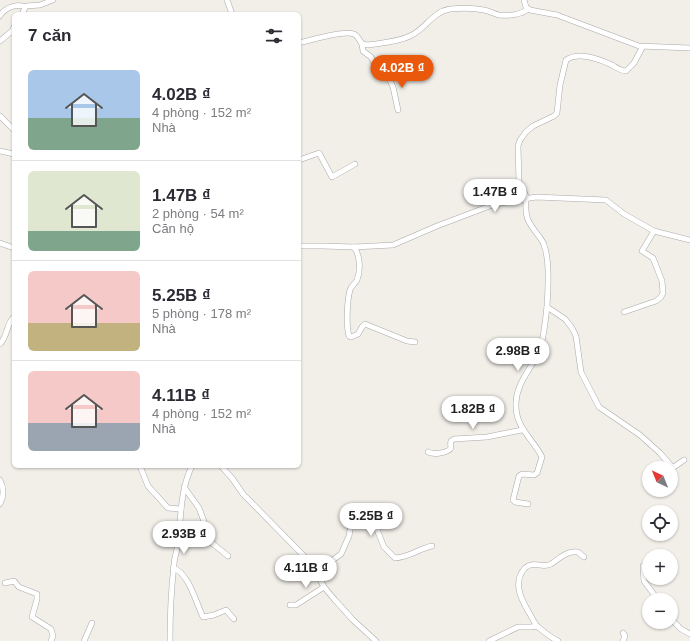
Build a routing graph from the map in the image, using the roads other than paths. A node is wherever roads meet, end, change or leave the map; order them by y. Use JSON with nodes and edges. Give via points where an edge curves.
{"nodes":[{"id":1,"x":53,"y":0,"type":"edge"},
{"id":2,"x":227,"y":0,"type":"edge"},
{"id":3,"x":524,"y":0,"type":"edge"},
{"id":4,"x":26,"y":7,"type":"junction"},
{"id":5,"x":528,"y":9,"type":"junction"},
{"id":6,"x":23,"y":12,"type":"edge"},
{"id":7,"x":231,"y":12,"type":"edge"},
{"id":8,"x":0,"y":16,"type":"edge"},
{"id":9,"x":12,"y":31,"type":"edge"},
{"id":10,"x":0,"y":41,"type":"edge"},
{"id":11,"x":301,"y":42,"type":"edge"},
{"id":12,"x":362,"y":44,"type":"junction"},
{"id":13,"x":643,"y":46,"type":"junction"},
{"id":14,"x":690,"y":48,"type":"edge"},
{"id":15,"x":398,"y":110,"type":"dead end"},
{"id":16,"x":0,"y":116,"type":"edge"},
{"id":17,"x":12,"y":128,"type":"edge"},
{"id":18,"x":0,"y":151,"type":"edge"},
{"id":19,"x":12,"y":154,"type":"edge"},
{"id":20,"x":301,"y":159,"type":"edge"},
{"id":21,"x":355,"y":164,"type":"dead end"},
{"id":22,"x":527,"y":199,"type":"junction"},
{"id":23,"x":654,"y":231,"type":"junction"},
{"id":24,"x":690,"y":240,"type":"edge"},
{"id":25,"x":0,"y":243,"type":"edge"},
{"id":26,"x":301,"y":246,"type":"edge"},
{"id":27,"x":12,"y":247,"type":"edge"},
{"id":28,"x":354,"y":247,"type":"junction"},
{"id":29,"x":547,"y":307,"type":"junction"},
{"id":30,"x":624,"y":312,"type":"dead end"},
{"id":31,"x":12,"y":318,"type":"edge"},
{"id":32,"x":415,"y":342,"type":"dead end"},
{"id":33,"x":0,"y":344,"type":"edge"},
{"id":34,"x":522,"y":430,"type":"junction"},
{"id":35,"x":428,"y":452,"type":"dead end"},
{"id":36,"x":684,"y":460,"type":"dead end"},
{"id":37,"x":141,"y":468,"type":"edge"},
{"id":38,"x":191,"y":468,"type":"edge"},
{"id":39,"x":223,"y":468,"type":"edge"},
{"id":40,"x":0,"y":480,"type":"edge"},
{"id":41,"x":184,"y":487,"type":"junction"},
{"id":42,"x":0,"y":504,"type":"edge"},
{"id":43,"x":528,"y":504,"type":"dead end"},
{"id":44,"x":181,"y":510,"type":"junction"},
{"id":45,"x":432,"y":546,"type":"dead end"},
{"id":46,"x":228,"y":556,"type":"dead end"},
{"id":47,"x":584,"y":557,"type":"dead end"},
{"id":48,"x":173,"y":568,"type":"junction"},
{"id":49,"x":316,"y":572,"type":"junction"},
{"id":50,"x":4,"y":583,"type":"dead end"},
{"id":51,"x":646,"y":585,"type":"edge"},
{"id":52,"x":324,"y":587,"type":"junction"},
{"id":53,"x":653,"y":593,"type":"edge"},
{"id":54,"x":290,"y":605,"type":"dead end"},
{"id":55,"x":234,"y":620,"type":"dead end"},
{"id":56,"x":92,"y":623,"type":"dead end"},
{"id":57,"x":537,"y":626,"type":"junction"},
{"id":58,"x":678,"y":626,"type":"edge"},
{"id":59,"x":623,"y":633,"type":"dead end"},
{"id":60,"x":690,"y":634,"type":"edge"},
{"id":61,"x":51,"y":641,"type":"edge"},
{"id":62,"x":84,"y":641,"type":"edge"},
{"id":63,"x":170,"y":641,"type":"edge"},
{"id":64,"x":376,"y":641,"type":"edge"},
{"id":65,"x":489,"y":641,"type":"edge"},
{"id":66,"x":558,"y":641,"type":"edge"},
{"id":67,"x":623,"y":641,"type":"edge"}],
"edges":[{"from":1,"to":4,"type":"street"},
{"from":2,"to":7,"type":"street"},
{"from":3,"to":5,"type":"street"},
{"from":4,"to":6,"type":"street"},
{"from":4,"to":8,"type":"street","via":[[15,6]]},
{"from":5,"to":12,"type":"street","via":[[520,14],[501,15],[481,10],[445,10],[410,37]]},
{"from":5,"to":13,"type":"street","via":[[557,15]]},
{"from":9,"to":10,"type":"street"},
{"from":11,"to":12,"type":"street","via":[[350,33],[356,35]]},
{"from":12,"to":15,"type":"street","via":[[363,51],[371,57],[376,67],[387,74]]},
{"from":13,"to":14,"type":"street"},
{"from":13,"to":22,"type":"street","via":[[634,63],[626,71],[595,58],[574,57],[566,60],[557,113],[533,126],[518,146],[520,182]]},
{"from":16,"to":17,"type":"street"},
{"from":18,"to":19,"type":"street"},
{"from":20,"to":21,"type":"street","via":[[319,153],[332,178]]},
{"from":22,"to":23,"type":"street","via":[[606,200]]},
{"from":22,"to":28,"type":"street","via":[[489,206],[392,245]]},
{"from":22,"to":29,"type":"street","via":[[527,220],[545,246]]},
{"from":23,"to":24,"type":"street"},
{"from":23,"to":30,"type":"street","via":[[642,251],[653,258],[662,281],[663,293],[656,301]]},
{"from":25,"to":27,"type":"street"},
{"from":26,"to":28,"type":"street"},
{"from":28,"to":32,"type":"street","via":[[359,266],[357,279],[349,292],[348,336],[358,334],[365,324]]},
{"from":29,"to":34,"type":"street","via":[[540,350],[517,392],[516,407]]},
{"from":29,"to":36,"type":"street","via":[[565,319],[572,328],[576,336],[581,372],[599,408],[640,434],[672,466]]},
{"from":31,"to":33,"type":"street"},
{"from":34,"to":35,"type":"street","via":[[487,437],[454,439],[449,450],[435,454]]},
{"from":34,"to":43,"type":"street","via":[[542,457],[537,473],[519,476],[513,500]]},
{"from":37,"to":44,"type":"street","via":[[148,486],[168,508]]},
{"from":38,"to":41,"type":"street"},
{"from":39,"to":49,"type":"street","via":[[243,494],[304,556]]},
{"from":40,"to":42,"type":"street","via":[[3,495]]},
{"from":41,"to":44,"type":"street"},
{"from":41,"to":46,"type":"street","via":[[199,508],[212,543]]},
{"from":44,"to":48,"type":"street"},
{"from":45,"to":49,"type":"street","via":[[395,558],[384,547],[376,527],[361,519],[351,524],[341,554]]},
{"from":47,"to":57,"type":"street","via":[[576,551],[546,566],[538,564],[525,569],[519,580],[519,590]]},
{"from":48,"to":55,"type":"street","via":[[184,574],[203,617],[214,616],[226,610]]},
{"from":48,"to":63,"type":"street"},
{"from":49,"to":52,"type":"street"},
{"from":50,"to":61,"type":"street","via":[[12,580],[19,587],[37,594],[32,616],[51,629]]},
{"from":51,"to":53,"type":"street"},
{"from":52,"to":54,"type":"street","via":[[296,605]]},
{"from":52,"to":64,"type":"street","via":[[353,620]]},
{"from":56,"to":62,"type":"street"},
{"from":57,"to":65,"type":"street","via":[[518,627]]},
{"from":57,"to":66,"type":"street"},
{"from":58,"to":60,"type":"street"},
{"from":59,"to":67,"type":"street"}]}
